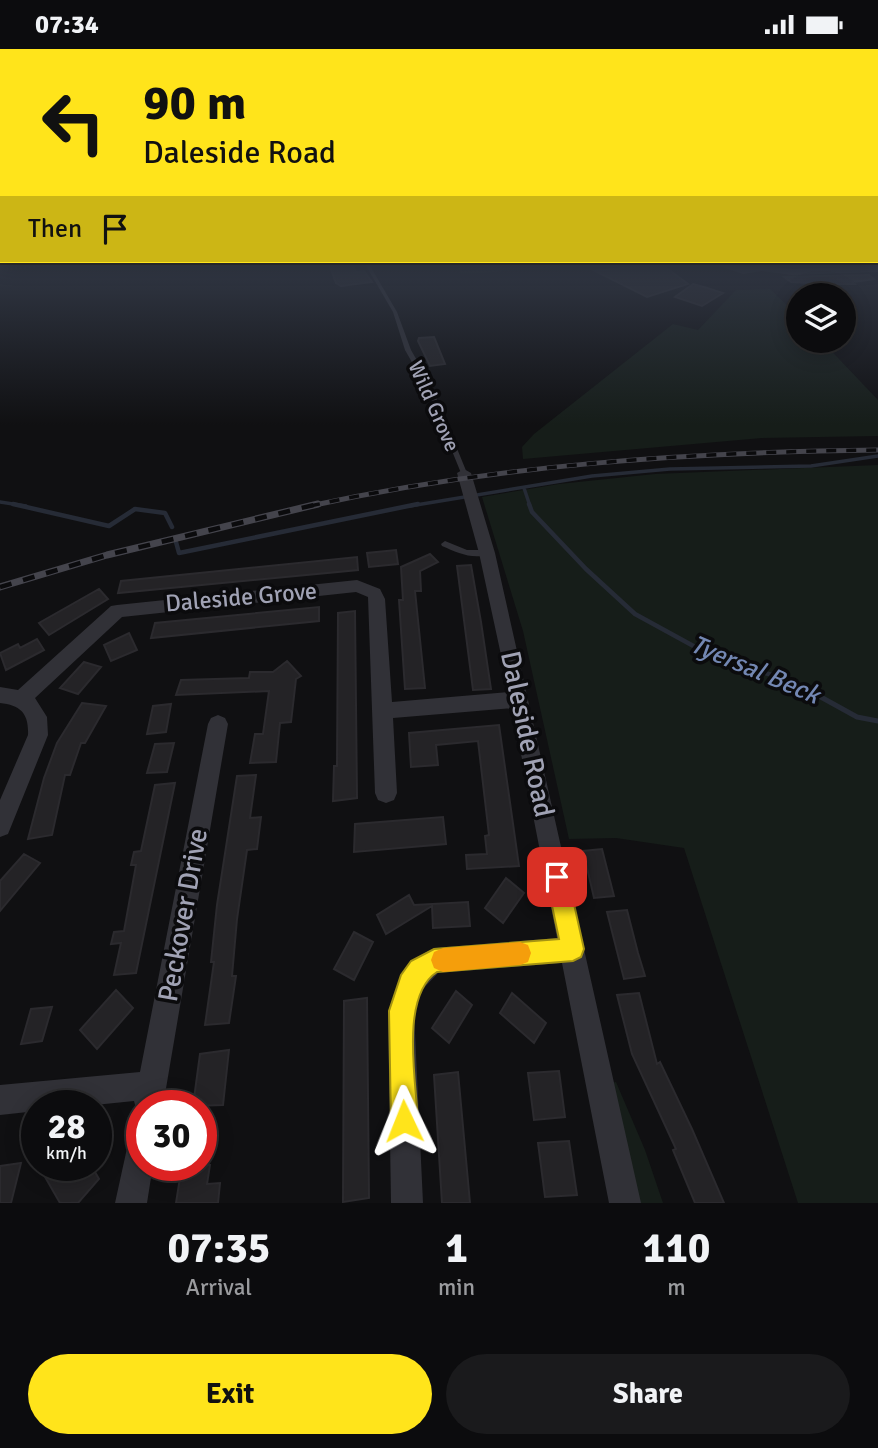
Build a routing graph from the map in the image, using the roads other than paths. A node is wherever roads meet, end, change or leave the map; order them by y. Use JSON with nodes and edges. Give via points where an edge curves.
{"nodes":[{"id":1,"x":397,"y":318,"type":"edge"},
{"id":2,"x":464,"y":473,"type":"joint"},
{"id":3,"x":444,"y":544,"type":"dead end"},
{"id":4,"x":487,"y":553,"type":"junction"},
{"id":5,"x":0,"y":695,"type":"edge"},
{"id":6,"x":22,"y":698,"type":"junction"},
{"id":7,"x":520,"y":699,"type":"junction"},
{"id":8,"x":383,"y":711,"type":"junction"},
{"id":9,"x":218,"y":725,"type":"dead end"},
{"id":10,"x":386,"y":793,"type":"dead end"},
{"id":11,"x":0,"y":826,"type":"edge"},
{"id":12,"x":573,"y":949,"type":"junction"},
{"id":13,"x":151,"y":1090,"type":"edge"},
{"id":14,"x":126,"y":1096,"type":"edge"},
{"id":15,"x":0,"y":1100,"type":"edge"},
{"id":16,"x":135,"y":1181,"type":"edge"},
{"id":17,"x":131,"y":1203,"type":"edge"},
{"id":18,"x":407,"y":1203,"type":"edge"},
{"id":19,"x":625,"y":1203,"type":"edge"}],
"edges":[{"from":1,"to":2,"type":"lane","name":"Wild Grove"},
{"from":2,"to":4,"type":"street","name":"Daleside Road"},
{"from":3,"to":4,"type":"lane","via":[[466,553]]},
{"from":4,"to":7,"type":"street","name":"Daleside Road"},
{"from":5,"to":6,"type":"street"},
{"from":6,"to":8,"type":"street","name":"Daleside Grove","via":[[117,611],[357,586],[377,599]]},
{"from":6,"to":11,"type":"street","via":[[32,705],[40,724]]},
{"from":7,"to":8,"type":"street"},
{"from":7,"to":12,"type":"street","name":"Daleside Road"},
{"from":8,"to":10,"type":"street","name":"Daleside Grove"},
{"from":9,"to":13,"type":"street","name":"Peckover Drive"},
{"from":12,"to":18,"type":"street","via":[[434,961],[419,970],[410,983],[401,1011]]},
{"from":12,"to":19,"type":"street","name":"Daleside Road"},
{"from":14,"to":15,"type":"street"},
{"from":16,"to":17,"type":"street"}]}
